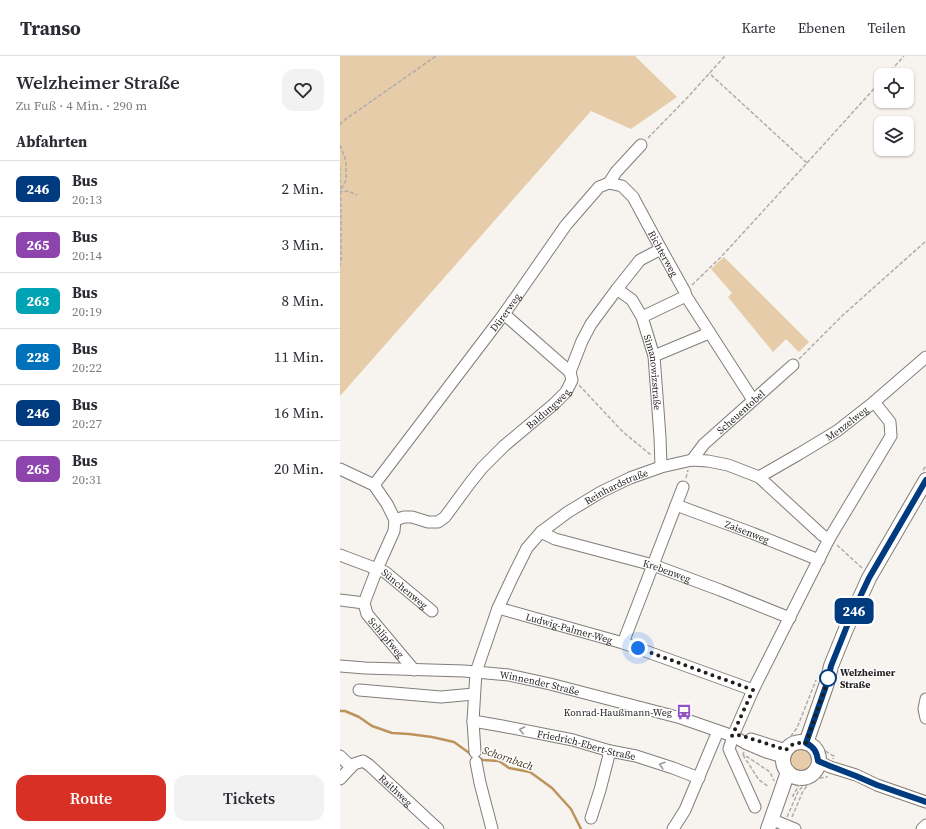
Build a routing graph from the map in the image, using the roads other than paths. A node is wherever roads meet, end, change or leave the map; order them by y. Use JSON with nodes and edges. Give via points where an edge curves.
{"nodes":[{"id":1,"x":641,"y":145,"type":"road end"},
{"id":2,"x":609,"y":183,"type":"junction"},
{"id":3,"x":661,"y":249,"type":"junction"},
{"id":4,"x":617,"y":289,"type":"junction"},
{"id":5,"x":685,"y":294,"type":"junction"},
{"id":6,"x":504,"y":314,"type":"junction"},
{"id":7,"x":642,"y":317,"type":"junction"},
{"id":8,"x":709,"y":333,"type":"junction"},
{"id":9,"x":654,"y":356,"type":"junction"},
{"id":10,"x":926,"y":357,"type":"edge"},
{"id":11,"x":793,"y":365,"type":"road end"},
{"id":12,"x":571,"y":376,"type":"junction"},
{"id":13,"x":753,"y":400,"type":"junction"},
{"id":14,"x":874,"y":402,"type":"junction"},
{"id":15,"x":692,"y":460,"type":"junction"},
{"id":16,"x":661,"y":464,"type":"junction"},
{"id":17,"x":340,"y":470,"type":"edge"},
{"id":18,"x":759,"y":477,"type":"junction"},
{"id":19,"x":374,"y":485,"type":"junction"},
{"id":20,"x":924,"y":485,"type":"edge"},
{"id":21,"x":683,"y":487,"type":"road end"},
{"id":22,"x":676,"y":505,"type":"junction"},
{"id":23,"x":395,"y":520,"type":"junction"},
{"id":24,"x":541,"y":532,"type":"junction"},
{"id":25,"x":829,"y":539,"type":"junction"},
{"id":26,"x":340,"y":555,"type":"edge"},
{"id":27,"x":819,"y":560,"type":"junction"},
{"id":28,"x":653,"y":565,"type":"junction"},
{"id":29,"x":377,"y":569,"type":"junction"},
{"id":30,"x":340,"y":600,"type":"edge"},
{"id":31,"x":364,"y":603,"type":"junction"},
{"id":32,"x":498,"y":608,"type":"junction"},
{"id":33,"x":432,"y":611,"type":"dead end"},
{"id":34,"x":790,"y":618,"type":"junction"},
{"id":35,"x":624,"y":643,"type":"junction"},
{"id":36,"x":340,"y":666,"type":"edge"},
{"id":37,"x":414,"y":670,"type":"junction"},
{"id":38,"x":476,"y":672,"type":"junction"},
{"id":39,"x":359,"y":690,"type":"dead end"},
{"id":40,"x":753,"y":690,"type":"junction"},
{"id":41,"x":474,"y":694,"type":"junction"},
{"id":42,"x":926,"y":699,"type":"edge"},
{"id":43,"x":926,"y":718,"type":"edge"},
{"id":44,"x":473,"y":721,"type":"junction"},
{"id":45,"x":718,"y":732,"type":"junction"},
{"id":46,"x":732,"y":736,"type":"junction"},
{"id":47,"x":793,"y":748,"type":"junction"},
{"id":48,"x":610,"y":751,"type":"junction"},
{"id":49,"x":340,"y":756,"type":"edge"},
{"id":50,"x":352,"y":767,"type":"junction"},
{"id":51,"x":816,"y":770,"type":"junction"},
{"id":52,"x":796,"y":777,"type":"junction"},
{"id":53,"x":699,"y":778,"type":"junction"},
{"id":54,"x":340,"y":779,"type":"edge"},
{"id":55,"x":926,"y":802,"type":"edge"},
{"id":56,"x":755,"y":807,"type":"dead end"},
{"id":57,"x":591,"y":818,"type":"dead end"},
{"id":58,"x":926,"y":825,"type":"edge"},
{"id":59,"x":780,"y":826,"type":"edge"},
{"id":60,"x":438,"y":829,"type":"edge"},
{"id":61,"x":492,"y":829,"type":"edge"},
{"id":62,"x":673,"y":829,"type":"edge"},
{"id":63,"x":922,"y":829,"type":"edge"}],
"edges":[{"from":1,"to":2,"type":"street","name":"Dürerweg"},
{"from":2,"to":3,"type":"street","name":"Richterweg","via":[[622,186],[633,197]]},
{"from":2,"to":6,"type":"street","name":"Dürerweg","via":[[599,187],[566,225]]},
{"from":3,"to":4,"type":"street","name":"Baldungweg","via":[[640,260]]},
{"from":3,"to":5,"type":"street","name":"Richterweg"},
{"from":4,"to":7,"type":"street","name":"Simanowizstraße","via":[[632,300]]},
{"from":4,"to":12,"type":"street","name":"Baldungweg","via":[[591,324],[582,341]]},
{"from":5,"to":7,"type":"street"},
{"from":5,"to":8,"type":"street","name":"Richterweg"},
{"from":6,"to":12,"type":"street"},
{"from":6,"to":19,"type":"street","name":"Dürerweg"},
{"from":7,"to":9,"type":"street","name":"Simanowizstraße"},
{"from":8,"to":9,"type":"street"},
{"from":8,"to":13,"type":"street","name":"Richterweg"},
{"from":9,"to":16,"type":"street","name":"Simanowizstraße"},
{"from":10,"to":14,"type":"street","name":"Menzelweg"},
{"from":11,"to":13,"type":"street","name":"Scheuentobel"},
{"from":12,"to":23,"type":"street","name":"Baldungweg","via":[[566,392],[482,468],[445,517],[438,522],[412,517]]},
{"from":13,"to":15,"type":"street","name":"Scheuentobel","via":[[704,444]]},
{"from":14,"to":18,"type":"street","name":"Menzelweg","via":[[837,431]]},
{"from":14,"to":25,"type":"street","via":[[890,422],[891,436]]},
{"from":15,"to":16,"type":"street","name":"Reinhardstraße"},
{"from":15,"to":18,"type":"street","name":"Reinhardstraße","via":[[728,465]]},
{"from":16,"to":24,"type":"street","name":"Reinhardstraße","via":[[601,492]]},
{"from":17,"to":19,"type":"street"},
{"from":18,"to":25,"type":"street","name":"Reinhardstraße"},
{"from":19,"to":23,"type":"street","via":[[388,504]]},
{"from":20,"to":47,"type":"main road","via":[[869,578],[831,666],[827,683]]},
{"from":21,"to":22,"type":"street"},
{"from":22,"to":27,"type":"street","name":"Zaisenweg"},
{"from":22,"to":28,"type":"street"},
{"from":23,"to":29,"type":"street","name":"Sünchenweg","via":[[394,531]]},
{"from":24,"to":28,"type":"street","name":"Krebenweg","via":[[555,539]]},
{"from":24,"to":32,"type":"street","name":"Reinhardstraße","via":[[527,548]]},
{"from":25,"to":27,"type":"street"},
{"from":26,"to":29,"type":"street"},
{"from":27,"to":34,"type":"street"},
{"from":28,"to":34,"type":"street","name":"Krebenweg"},
{"from":28,"to":35,"type":"street"},
{"from":29,"to":31,"type":"street","name":"Sünchenweg"},
{"from":29,"to":33,"type":"street","name":"Sünchenweg","via":[[385,572]]},
{"from":30,"to":31,"type":"street"},
{"from":31,"to":37,"type":"street","name":"Schlipfweg","via":[[366,614]]},
{"from":32,"to":35,"type":"street","name":"Ludwig-Palmer-Weg"},
{"from":32,"to":38,"type":"street","name":"Reinhardstraße"},
{"from":34,"to":40,"type":"street"},
{"from":35,"to":40,"type":"street","name":"Ludwig-Palmer-Weg"},
{"from":36,"to":37,"type":"street","name":"Winnender Straße"},
{"from":37,"to":38,"type":"street","name":"Winnender Straße"},
{"from":38,"to":41,"type":"street","name":"Reinhardstraße"},
{"from":38,"to":45,"type":"street","name":"Winnender Straße","via":[[509,675],[550,684],[681,718]]},
{"from":39,"to":41,"type":"street","via":[[441,697]]},
{"from":40,"to":46,"type":"street"},
{"from":41,"to":44,"type":"street","name":"Reinhardstraße"},
{"from":42,"to":43,"type":"street"},
{"from":48,"to":44,"type":"street","name":"Friedrich-Ebert-Straße","one_way":true,"via":[[560,738]]},
{"from":44,"to":61,"type":"street","name":"Reinhardstraße","via":[[480,783]]},
{"from":45,"to":46,"type":"street","name":"Winnender Straße"},
{"from":45,"to":53,"type":"street"},
{"from":46,"to":47,"type":"street","name":"Winnender Straße","via":[[740,735]]},
{"from":46,"to":56,"type":"street","via":[[729,748]]},
{"from":47,"to":51,"type":"main road","via":[[811,746],[818,755]]},
{"from":47,"to":52,"type":"main road","via":[[783,762],[785,768]]},
{"from":53,"to":48,"type":"street","name":"Friedrich-Ebert-Straße","one_way":true,"via":[[636,756]]},
{"from":48,"to":57,"type":"street"},
{"from":49,"to":50,"type":"street"},
{"from":50,"to":54,"type":"street"},
{"from":50,"to":60,"type":"street","name":"Raithweg","via":[[363,760]]},
{"from":51,"to":52,"type":"main road","via":[[804,777]]},
{"from":51,"to":55,"type":"street","via":[[854,782],[877,785]]},
{"from":52,"to":59,"type":"main road"},
{"from":53,"to":62,"type":"street","via":[[685,810]]},
{"from":58,"to":63,"type":"street"}]}
